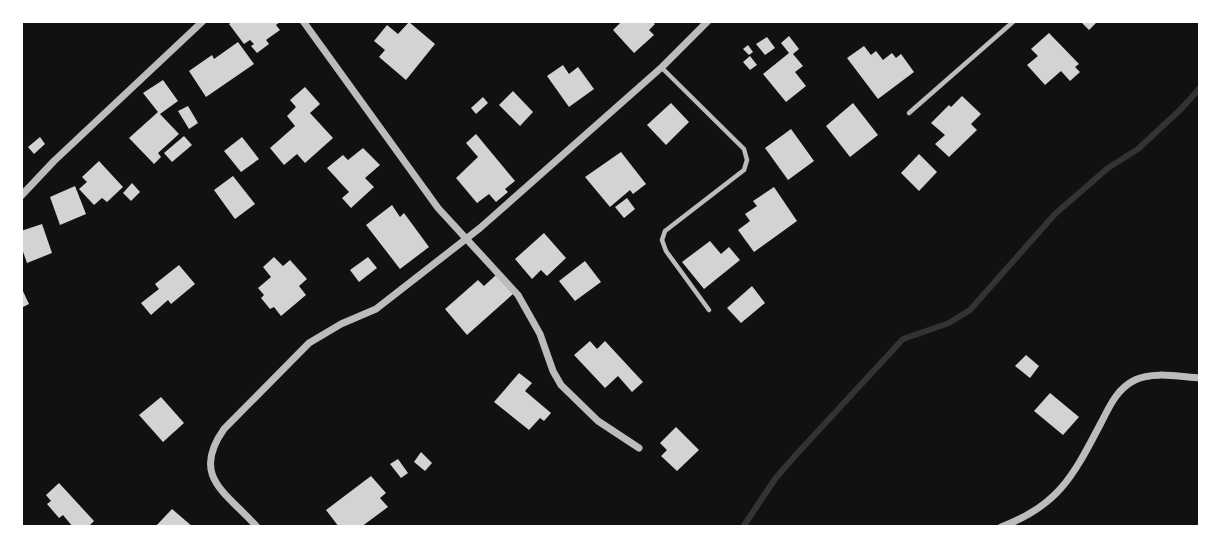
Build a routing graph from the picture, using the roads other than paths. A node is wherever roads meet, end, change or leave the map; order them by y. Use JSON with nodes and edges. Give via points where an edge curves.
{"nodes":[{"id":1,"x":203,"y":21,"type":"edge"},
{"id":2,"x":303,"y":21,"type":"edge"},
{"id":3,"x":708,"y":21,"type":"edge"},
{"id":4,"x":1014,"y":21,"type":"edge"},
{"id":5,"x":662,"y":67,"type":"junction"},
{"id":6,"x":909,"y":113,"type":"dead end"},
{"id":7,"x":21,"y":196,"type":"edge"},
{"id":8,"x":466,"y":239,"type":"junction"},
{"id":9,"x":709,"y":310,"type":"dead end"},
{"id":10,"x":1200,"y":379,"type":"edge"},
{"id":11,"x":639,"y":448,"type":"dead end"},
{"id":12,"x":257,"y":527,"type":"edge"},
{"id":13,"x":1001,"y":527,"type":"edge"}],
"edges":[{"from":1,"to":7,"type":"street"},
{"from":2,"to":8,"type":"street","via":[[438,208]]},
{"from":3,"to":5,"type":"street"},
{"from":4,"to":6,"type":"lane"},
{"from":5,"to":8,"type":"street"},
{"from":5,"to":9,"type":"lane","via":[[744,149],[747,160],[744,170],[664,231],[666,251]]},
{"from":8,"to":11,"type":"street","via":[[525,305],[561,385],[597,421]]},
{"from":8,"to":12,"type":"street","via":[[376,309],[309,343],[213,444],[209,461],[213,478],[222,494]]},
{"from":10,"to":13,"type":"street","via":[[1153,376],[1125,386],[1058,494],[1022,519]]}]}
